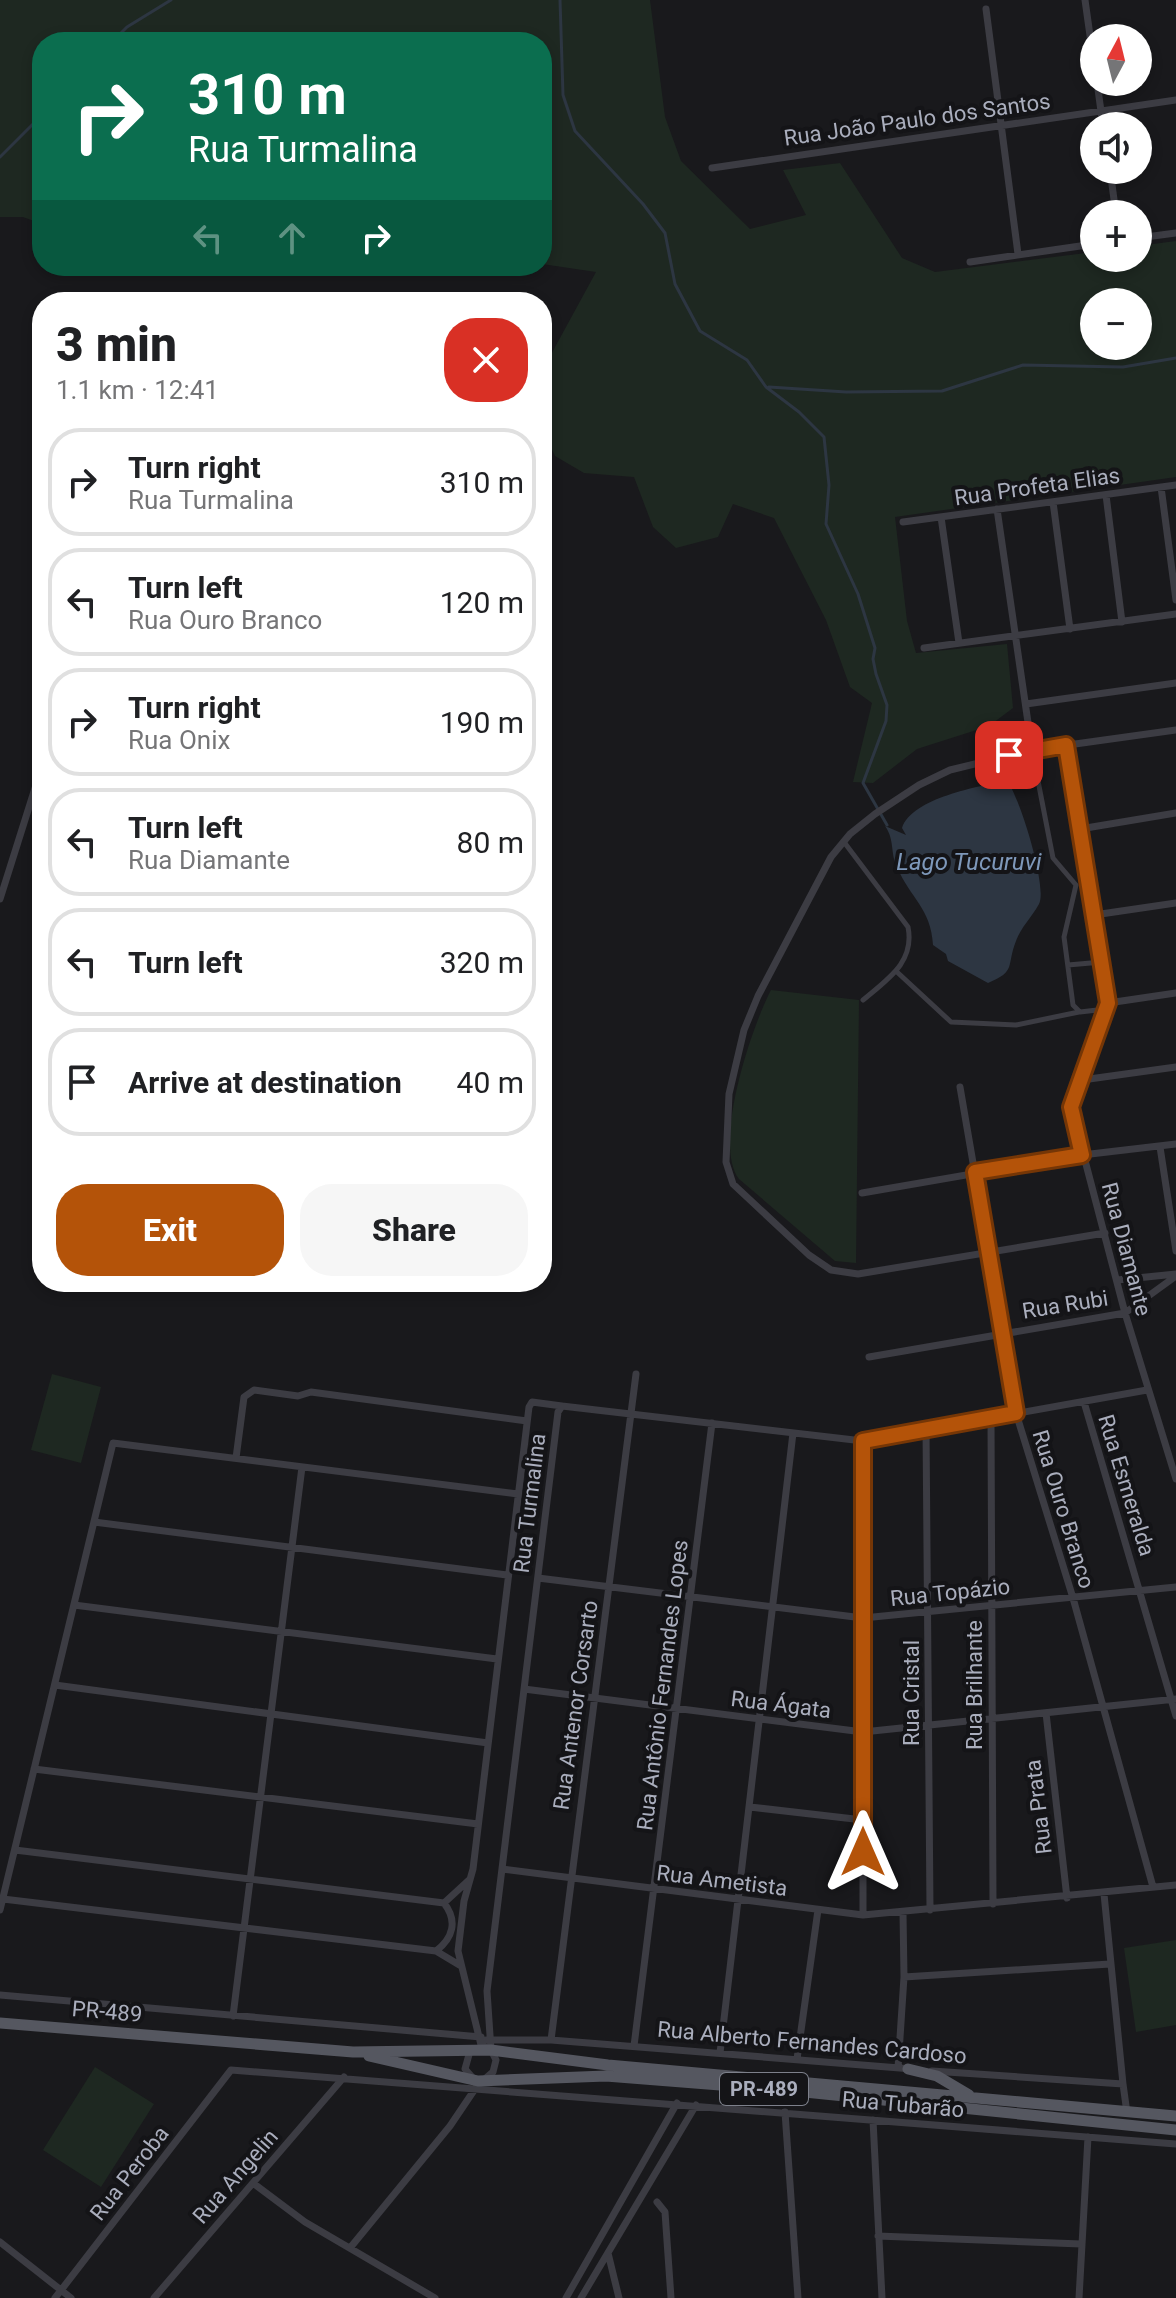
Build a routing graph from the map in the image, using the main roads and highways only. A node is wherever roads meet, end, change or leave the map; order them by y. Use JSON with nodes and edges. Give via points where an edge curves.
{"nodes":[{"id":1,"x":0,"y":2023,"type":"edge"},
{"id":2,"x":353,"y":2052,"type":"junction"},
{"id":3,"x":903,"y":2069,"type":"road end"},
{"id":4,"x":972,"y":2097,"type":"junction"},
{"id":5,"x":1176,"y":2116,"type":"edge"},
{"id":6,"x":1176,"y":2130,"type":"edge"}],
"edges":[{"from":1,"to":2,"type":"main road","name":"PR-489","number":"PR-489"},
{"from":2,"to":4,"type":"main road","name":"PR-489","number":"PR-489","via":[[482,2042],[608,2065]]},
{"from":2,"to":6,"type":"main road","name":"PR-489","number":"PR-489","via":[[478,2084],[606,2076]]},
{"from":3,"to":4,"type":"main road","via":[[937,2076]]},
{"from":4,"to":5,"type":"main road","name":"PR-489","number":"PR-489"}]}
